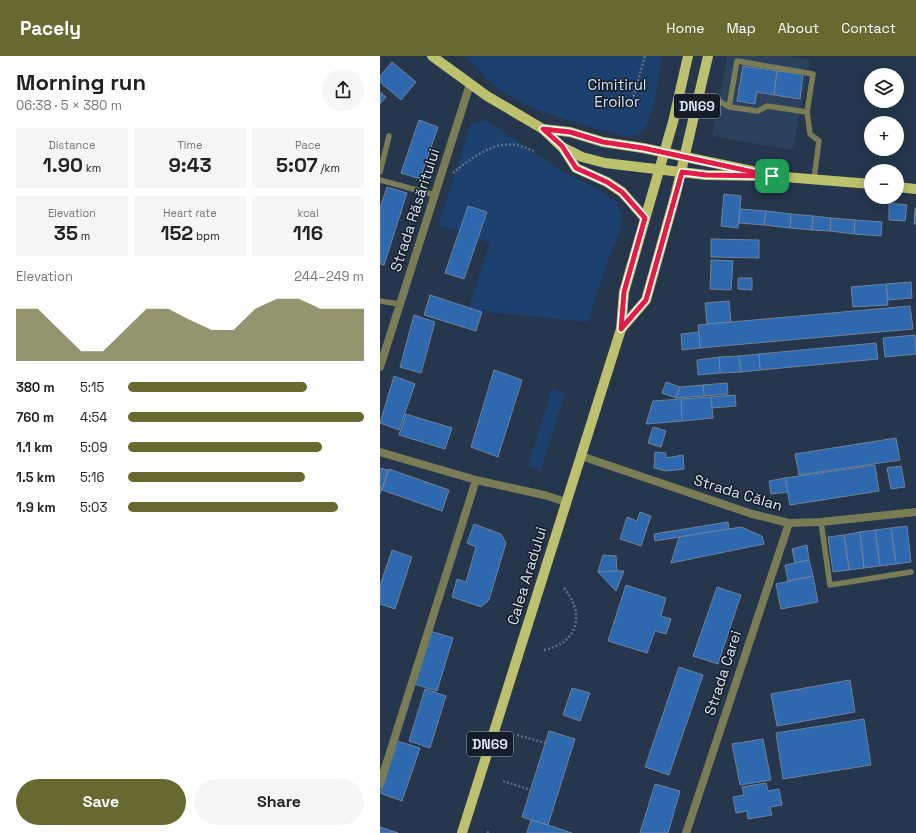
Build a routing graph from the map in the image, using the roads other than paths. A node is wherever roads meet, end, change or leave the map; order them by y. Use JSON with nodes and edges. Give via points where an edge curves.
{"nodes":[{"id":1,"x":432,"y":56,"type":"edge"},
{"id":2,"x":688,"y":56,"type":"edge"},
{"id":3,"x":708,"y":56,"type":"edge"},
{"id":4,"x":470,"y":84,"type":"junction"},
{"id":5,"x":699,"y":95,"type":"junction"},
{"id":6,"x":729,"y":107,"type":"junction"},
{"id":7,"x":807,"y":112,"type":"junction"},
{"id":8,"x":543,"y":129,"type":"junction"},
{"id":9,"x":389,"y":136,"type":"dead end"},
{"id":10,"x":562,"y":146,"type":"junction"},
{"id":11,"x":664,"y":152,"type":"junction"},
{"id":12,"x":685,"y":157,"type":"junction"},
{"id":13,"x":659,"y":170,"type":"junction"},
{"id":14,"x":380,"y":172,"type":"edge"},
{"id":15,"x":682,"y":172,"type":"junction"},
{"id":16,"x":772,"y":176,"type":"junction"},
{"id":17,"x":814,"y":179,"type":"junction"},
{"id":18,"x":380,"y":180,"type":"edge"},
{"id":19,"x":864,"y":183,"type":"edge"},
{"id":20,"x":904,"y":188,"type":"edge"},
{"id":21,"x":916,"y":189,"type":"edge"},
{"id":22,"x":435,"y":195,"type":"junction"},
{"id":23,"x":645,"y":218,"type":"junction"},
{"id":24,"x":380,"y":301,"type":"edge"},
{"id":25,"x":400,"y":304,"type":"junction"},
{"id":26,"x":621,"y":329,"type":"junction"},
{"id":27,"x":380,"y":367,"type":"edge"},
{"id":28,"x":380,"y":452,"type":"edge"},
{"id":29,"x":581,"y":456,"type":"junction"},
{"id":30,"x":476,"y":480,"type":"junction"},
{"id":31,"x":566,"y":502,"type":"junction"},
{"id":32,"x":916,"y":512,"type":"edge"},
{"id":33,"x":821,"y":522,"type":"junction"},
{"id":34,"x":789,"y":523,"type":"junction"},
{"id":35,"x":911,"y":572,"type":"dead end"},
{"id":36,"x":380,"y":784,"type":"edge"},
{"id":37,"x":462,"y":833,"type":"edge"},
{"id":38,"x":686,"y":833,"type":"edge"}],
"edges":[{"from":1,"to":4,"type":"main road"},
{"from":2,"to":11,"type":"main road","name":"Calea Aradului","number":"DN69"},
{"from":3,"to":5,"type":"main road","name":"Calea Aradului","number":"DN69"},
{"from":4,"to":8,"type":"main road","via":[[516,115]]},
{"from":4,"to":22,"type":"street","name":"Strada Răsăritului"},
{"from":5,"to":6,"type":"lane","via":[[716,99]]},
{"from":5,"to":12,"type":"main road","name":"Calea Aradului","number":"DN69"},
{"from":6,"to":7,"type":"lane","via":[[758,111],[767,106]]},
{"from":6,"to":7,"type":"lane","via":[[737,61],[813,74]]},
{"from":7,"to":17,"type":"lane","via":[[810,134],[819,141]]},
{"from":8,"to":10,"type":"main road"},
{"from":8,"to":11,"type":"main road","via":[[570,132],[603,142]]},
{"from":9,"to":14,"type":"lane"},
{"from":10,"to":13,"type":"main road","via":[[582,157],[605,163]]},
{"from":10,"to":23,"type":"main road","via":[[576,168],[622,192]]},
{"from":11,"to":12,"type":"main road"},
{"from":11,"to":13,"type":"main road","name":"Calea Aradului","number":"DN69"},
{"from":12,"to":15,"type":"main road","name":"Calea Aradului","number":"DN69"},
{"from":12,"to":16,"type":"main road"},
{"from":13,"to":15,"type":"main road"},
{"from":13,"to":23,"type":"main road","name":"Calea Aradului","number":"DN69"},
{"from":15,"to":16,"type":"main road"},
{"from":15,"to":26,"type":"main road","name":"Calea Aradului","number":"DN69","via":[[646,300]]},
{"from":16,"to":17,"type":"main road"},
{"from":17,"to":19,"type":"main road"},
{"from":18,"to":22,"type":"lane"},
{"from":20,"to":21,"type":"main road"},
{"from":22,"to":25,"type":"street","name":"Strada Răsăritului"},
{"from":23,"to":26,"type":"main road","name":"Calea Aradului","number":"DN69","via":[[624,292]]},
{"from":24,"to":25,"type":"lane"},
{"from":25,"to":27,"type":"street","name":"Strada Răsăritului"},
{"from":26,"to":29,"type":"main road","name":"Calea Aradului","number":"DN69"},
{"from":28,"to":30,"type":"street"},
{"from":29,"to":31,"type":"main road","name":"Calea Aradului","number":"DN69"},
{"from":29,"to":34,"type":"street","name":"Strada Călan","via":[[752,514]]},
{"from":30,"to":31,"type":"street"},
{"from":30,"to":36,"type":"street"},
{"from":31,"to":37,"type":"main road","name":"Calea Aradului","number":"DN69"},
{"from":32,"to":33,"type":"street","name":"Strada Călan"},
{"from":33,"to":34,"type":"street","name":"Strada Călan"},
{"from":33,"to":35,"type":"lane","via":[[830,585]]},
{"from":34,"to":38,"type":"street","name":"Strada Carei"}]}
